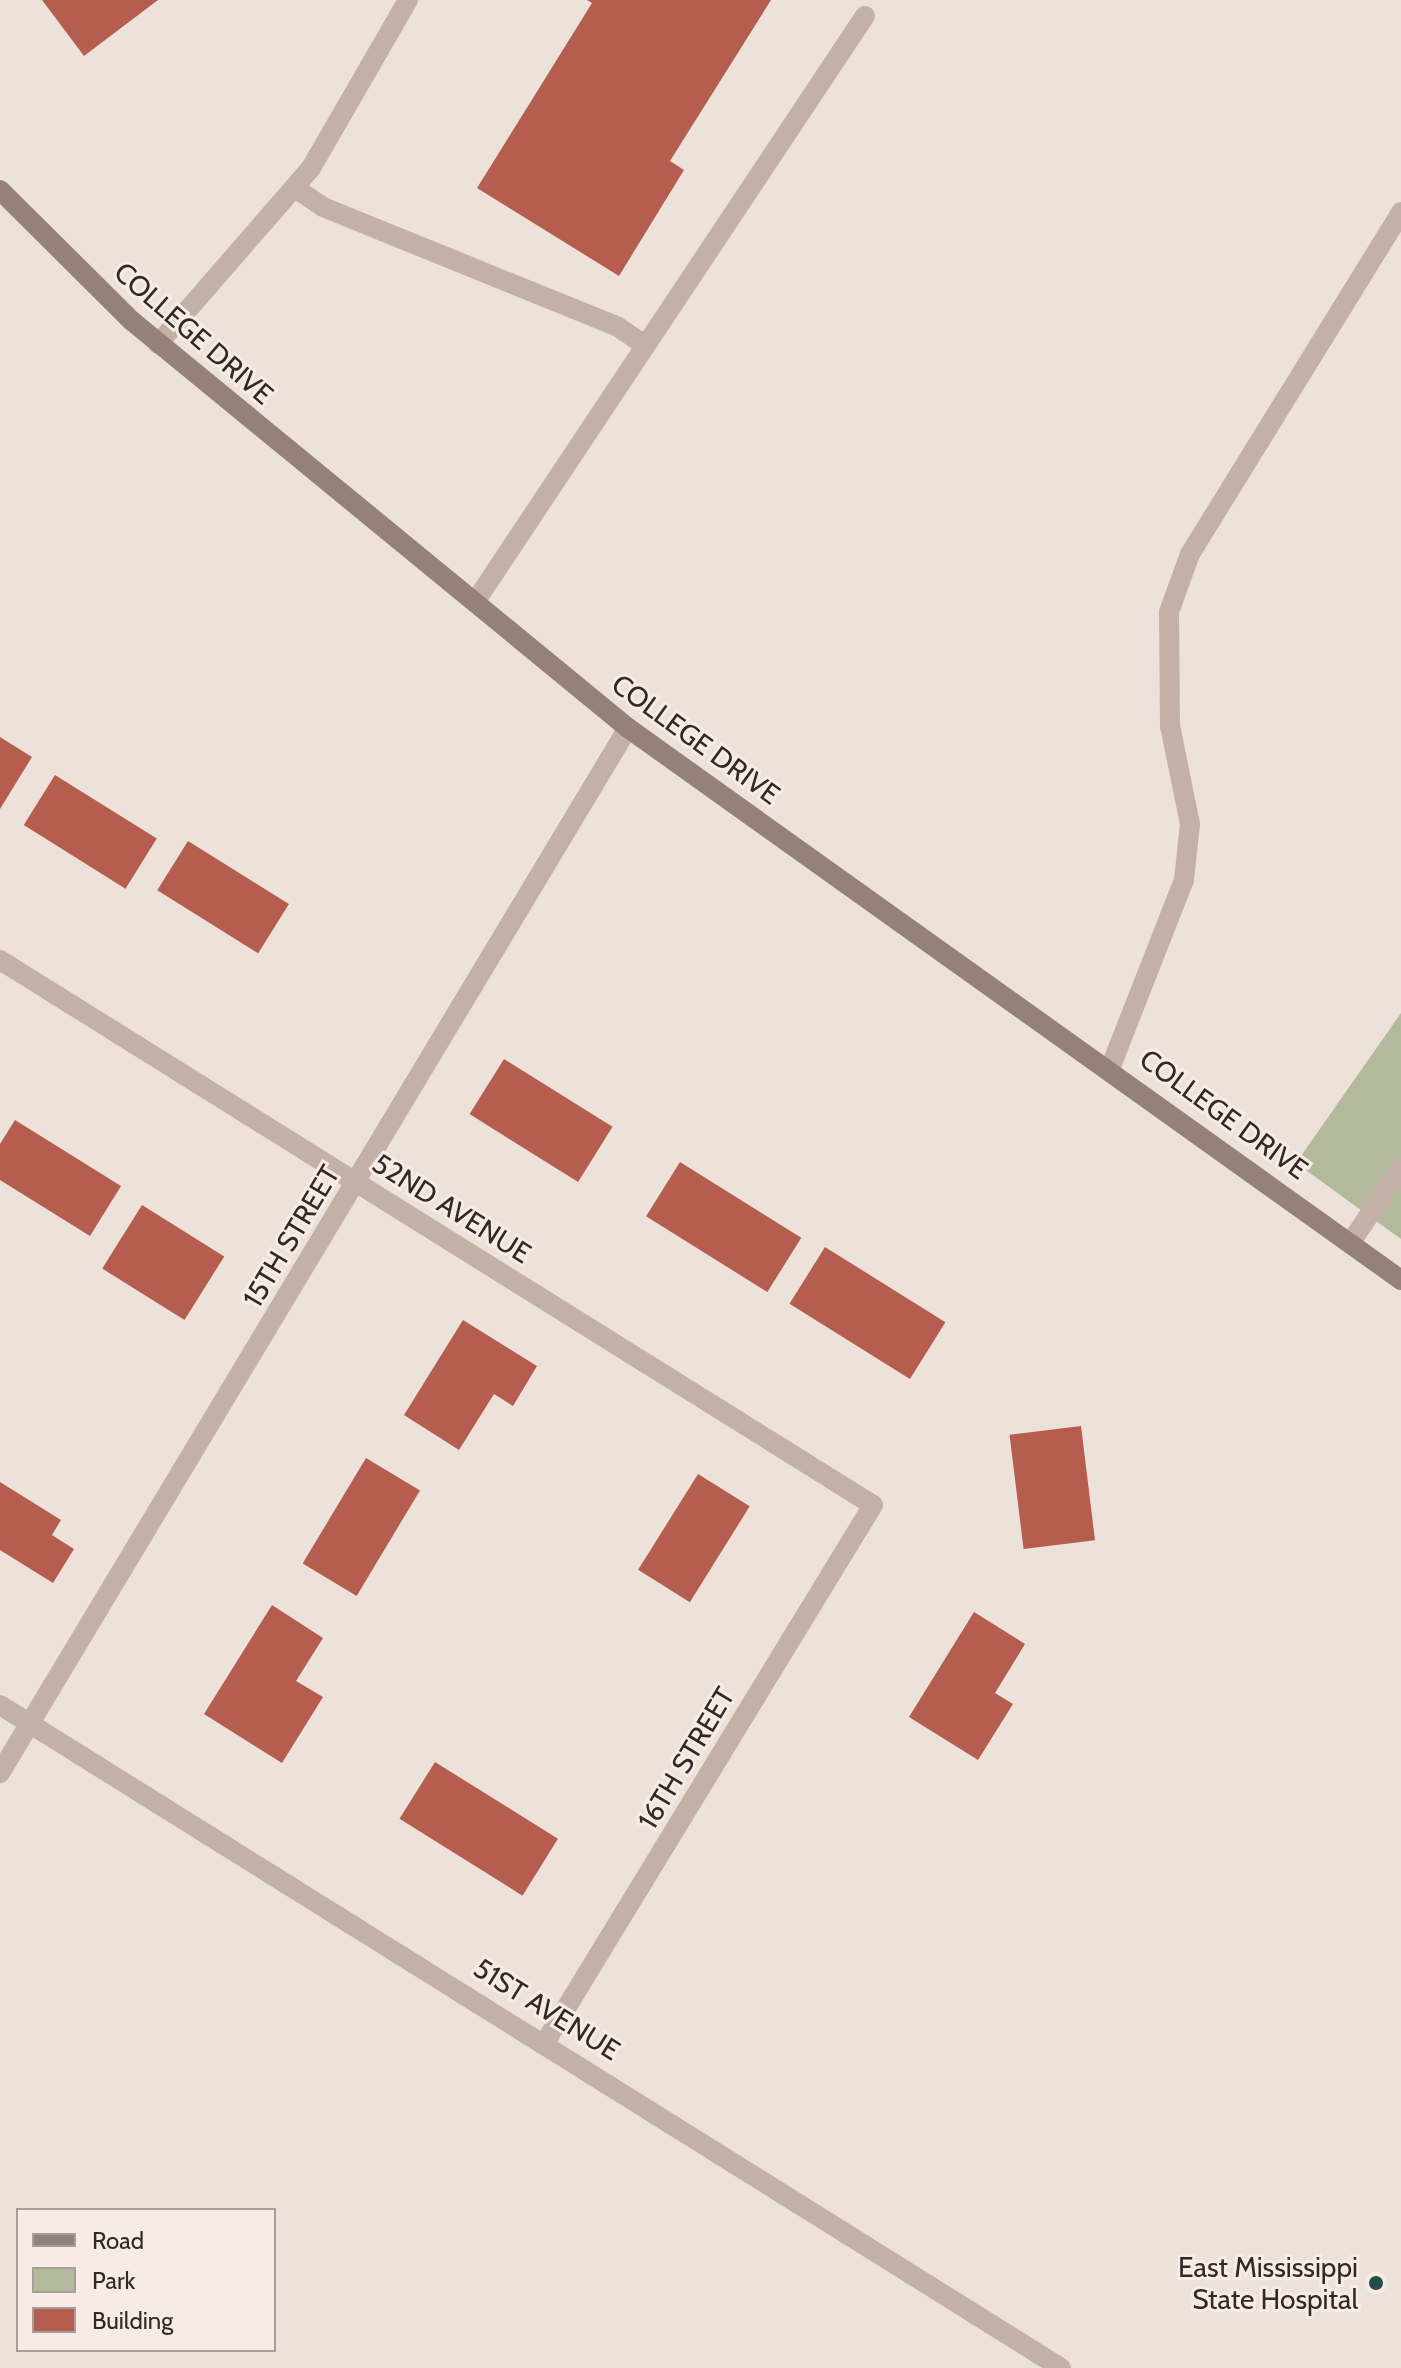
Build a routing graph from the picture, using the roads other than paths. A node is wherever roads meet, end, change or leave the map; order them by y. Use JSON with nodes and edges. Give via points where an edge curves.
{"nodes":[{"id":1,"x":408,"y":0,"type":"edge"},
{"id":2,"x":865,"y":16,"type":"dead end"},
{"id":3,"x":295,"y":188,"type":"junction"},
{"id":4,"x":0,"y":190,"type":"edge"},
{"id":5,"x":1401,"y":212,"type":"edge"},
{"id":6,"x":158,"y":344,"type":"junction"},
{"id":7,"x":645,"y":345,"type":"junction"},
{"id":8,"x":475,"y":602,"type":"junction"},
{"id":9,"x":628,"y":728,"type":"junction"},
{"id":10,"x":0,"y":960,"type":"edge"},
{"id":11,"x":1111,"y":1066,"type":"junction"},
{"id":12,"x":1401,"y":1168,"type":"edge"},
{"id":13,"x":356,"y":1182,"type":"junction"},
{"id":14,"x":1351,"y":1242,"type":"junction"},
{"id":15,"x":1399,"y":1274,"type":"edge"},
{"id":16,"x":873,"y":1505,"type":"joint"},
{"id":17,"x":0,"y":1705,"type":"edge"},
{"id":18,"x":30,"y":1724,"type":"junction"},
{"id":19,"x":0,"y":1773,"type":"edge"},
{"id":20,"x":546,"y":2041,"type":"junction"},
{"id":21,"x":1061,"y":2368,"type":"edge"}],
"edges":[{"from":1,"to":3,"type":"street"},
{"from":2,"to":7,"type":"street"},
{"from":3,"to":6,"type":"street"},
{"from":3,"to":7,"type":"street","via":[[323,207],[618,327]]},
{"from":4,"to":6,"type":"street","name":"COLLEGE DRIVE"},
{"from":5,"to":11,"type":"street","via":[[1190,554],[1169,612],[1165,677],[1190,824],[1184,880]]},
{"from":6,"to":8,"type":"street","name":"COLLEGE DRIVE"},
{"from":7,"to":8,"type":"street"},
{"from":8,"to":9,"type":"street","name":"COLLEGE DRIVE"},
{"from":9,"to":11,"type":"street","name":"COLLEGE DRIVE"},
{"from":9,"to":13,"type":"street","name":"15TH STREET"},
{"from":10,"to":13,"type":"street","name":"52ND AVENUE"},
{"from":11,"to":14,"type":"street","name":"COLLEGE DRIVE"},
{"from":12,"to":14,"type":"street"},
{"from":13,"to":16,"type":"street","name":"52ND AVENUE"},
{"from":13,"to":18,"type":"street","name":"15TH STREET"},
{"from":14,"to":15,"type":"street","name":"COLLEGE DRIVE"},
{"from":16,"to":20,"type":"street","name":"16TH STREET"},
{"from":17,"to":18,"type":"street","name":"51ST AVENUE"},
{"from":18,"to":19,"type":"street","name":"15TH STREET"},
{"from":18,"to":20,"type":"street","name":"51ST AVENUE"},
{"from":20,"to":21,"type":"street","name":"51ST AVENUE"}]}
